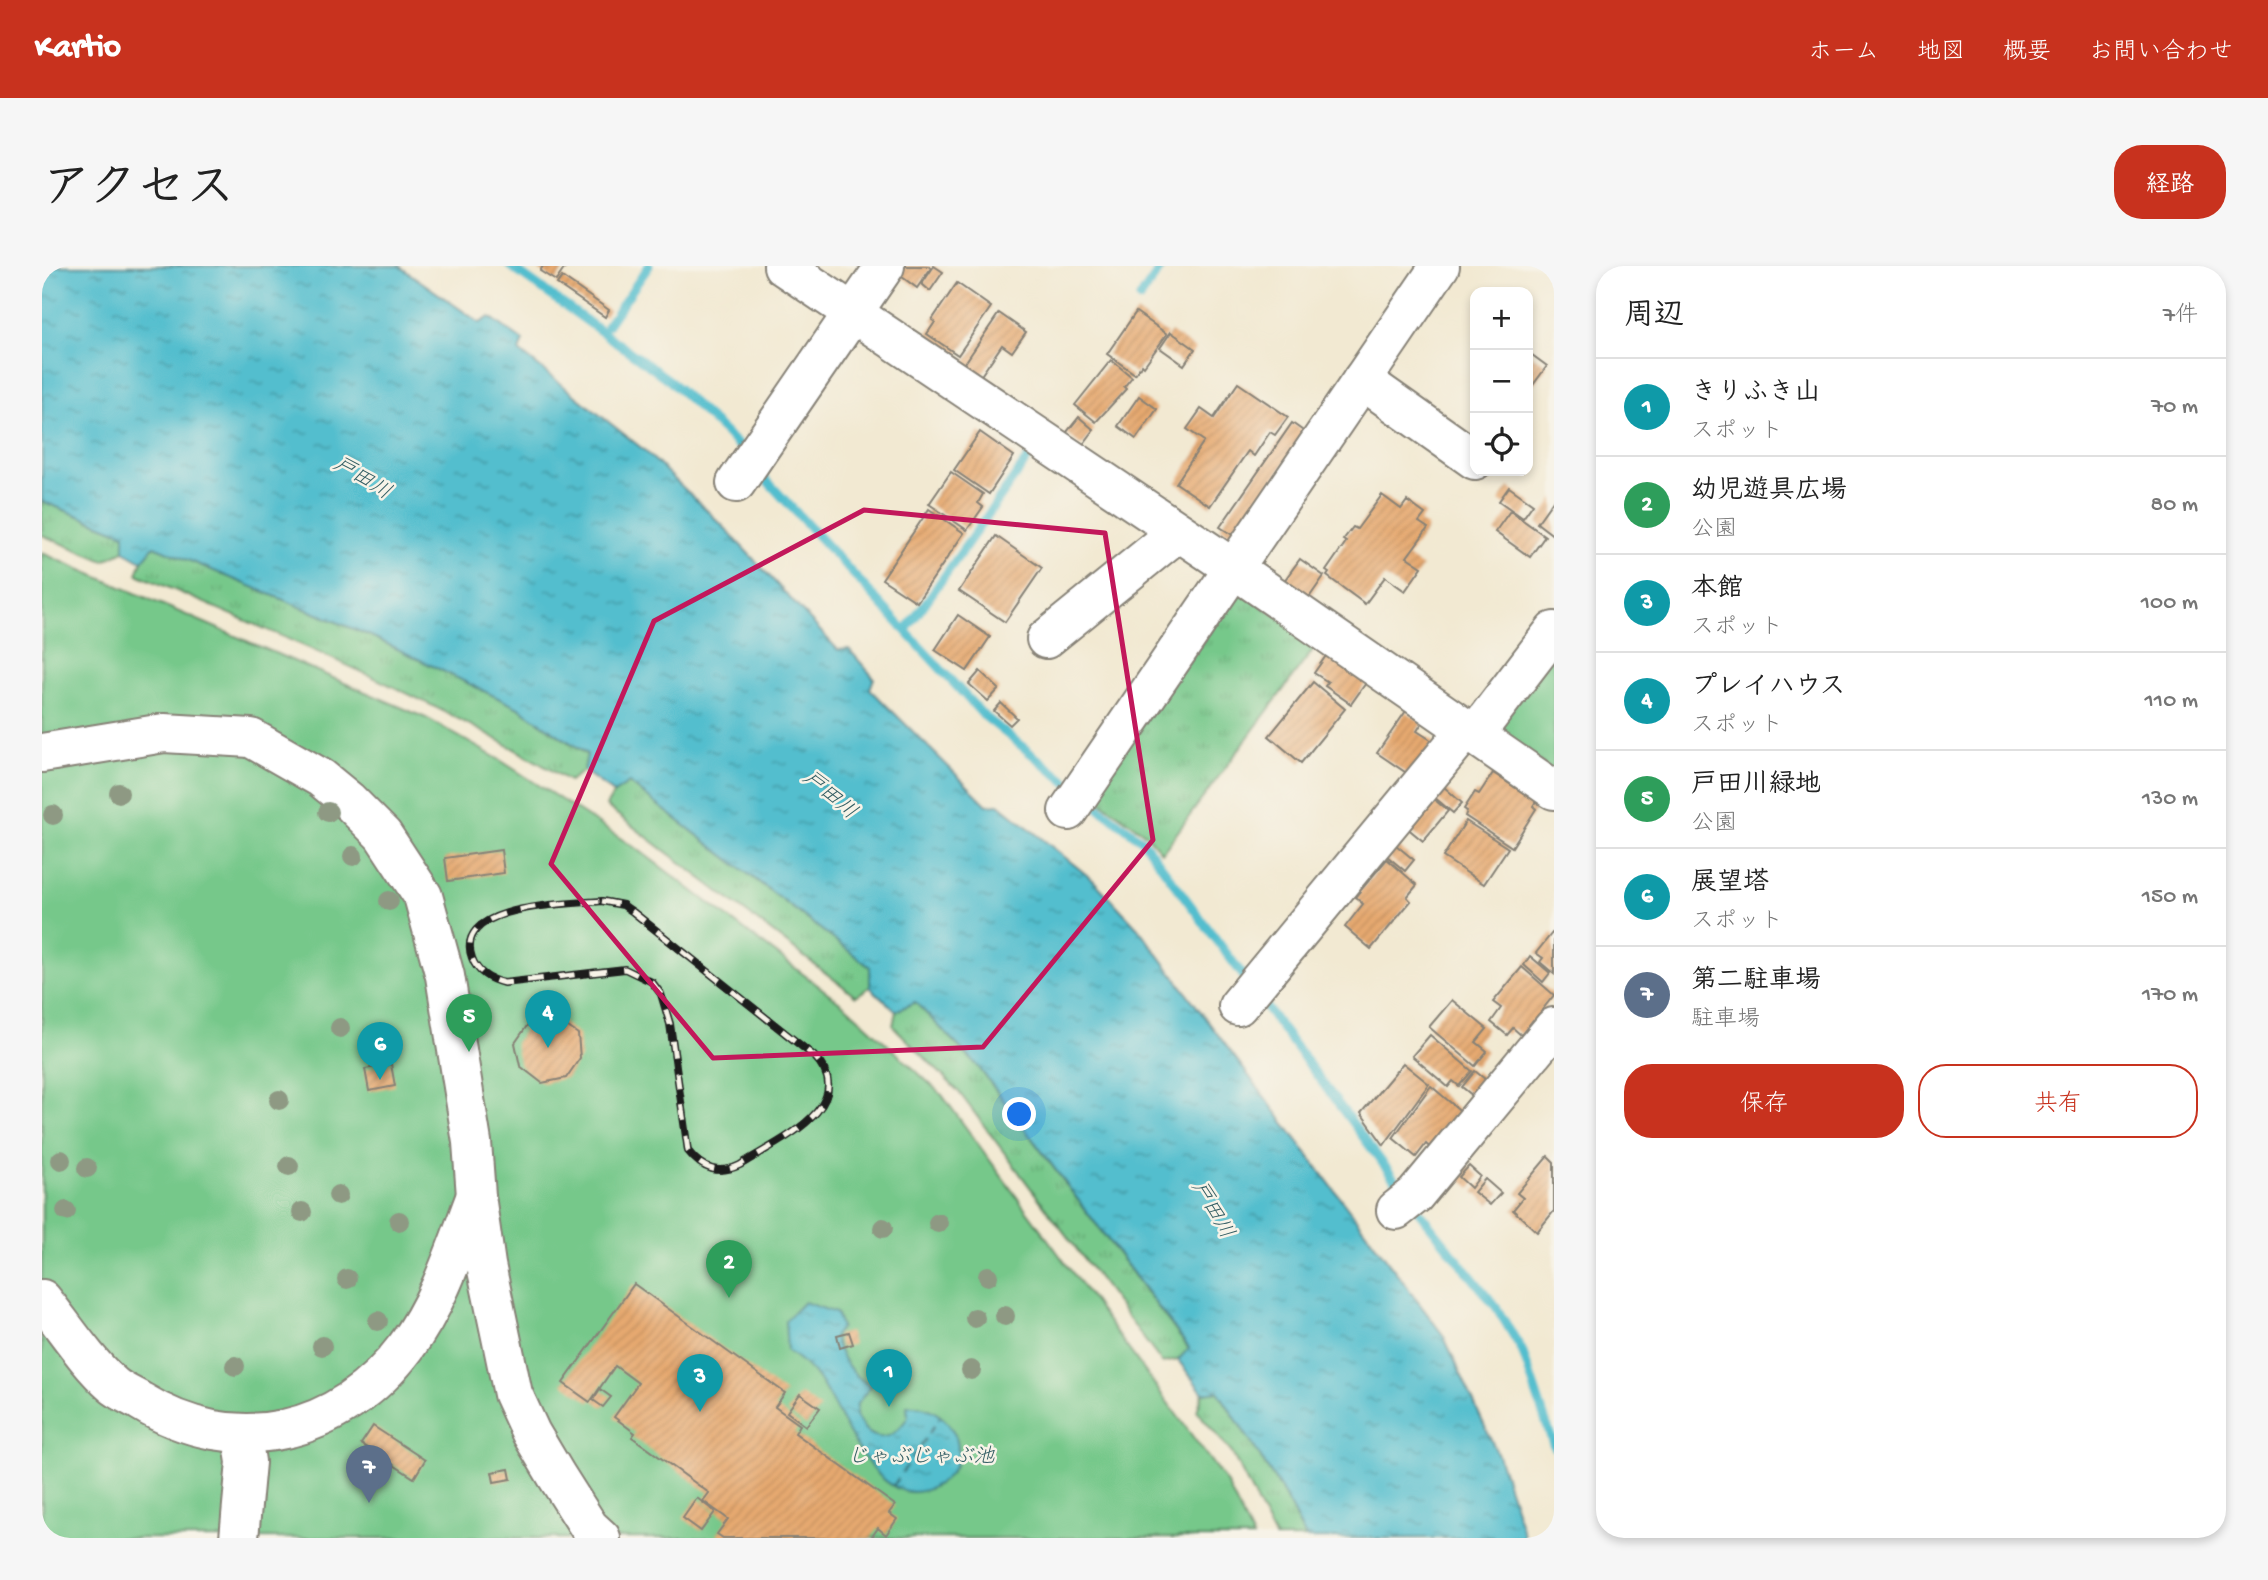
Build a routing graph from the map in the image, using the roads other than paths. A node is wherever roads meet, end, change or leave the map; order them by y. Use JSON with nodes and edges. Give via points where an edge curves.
{"nodes":[{"id":1,"x":783,"y":266,"type":"edge"},
{"id":2,"x":885,"y":266,"type":"edge"},
{"id":3,"x":1440,"y":266,"type":"edge"},
{"id":4,"x":852,"y":314,"type":"junction"},
{"id":5,"x":1362,"y":380,"type":"junction"},
{"id":6,"x":1470,"y":457,"type":"edge"},
{"id":7,"x":736,"y":483,"type":"dead end"},
{"id":8,"x":1178,"y":531,"type":"junction"},
{"id":9,"x":1233,"y":568,"type":"junction"},
{"id":10,"x":1554,"y":631,"type":"edge"},
{"id":11,"x":1046,"y":639,"type":"dead end"},
{"id":12,"x":1466,"y":730,"type":"junction"},
{"id":13,"x":42,"y":753,"type":"edge"},
{"id":14,"x":1554,"y":790,"type":"edge"},
{"id":15,"x":1068,"y":811,"type":"dead end"},
{"id":16,"x":1238,"y":1006,"type":"dead end"},
{"id":17,"x":1554,"y":1027,"type":"edge"},
{"id":18,"x":476,"y":1196,"type":"junction"},
{"id":19,"x":1396,"y":1210,"type":"dead end"},
{"id":20,"x":42,"y":1299,"type":"edge"},
{"id":21,"x":242,"y":1436,"type":"junction"},
{"id":22,"x":239,"y":1538,"type":"edge"},
{"id":23,"x":601,"y":1538,"type":"edge"}],
"edges":[{"from":1,"to":4,"type":"street"},
{"from":2,"to":4,"type":"street"},
{"from":3,"to":5,"type":"street"},
{"from":4,"to":7,"type":"street"},
{"from":4,"to":8,"type":"street"},
{"from":5,"to":6,"type":"street"},
{"from":5,"to":9,"type":"street"},
{"from":8,"to":9,"type":"street"},
{"from":8,"to":11,"type":"street"},
{"from":9,"to":12,"type":"street"},
{"from":9,"to":15,"type":"street"},
{"from":10,"to":12,"type":"street","via":[[1482,725]]},
{"from":12,"to":14,"type":"street"},
{"from":12,"to":16,"type":"street"},
{"from":13,"to":18,"type":"street","via":[[164,733],[251,738],[321,778],[383,835],[423,896],[445,976],[472,1142]]},
{"from":17,"to":19,"type":"street","via":[[1415,1195]]},
{"from":18,"to":21,"type":"street","via":[[432,1304],[408,1345],[383,1375],[314,1422]]},
{"from":18,"to":23,"type":"street","via":[[513,1394],[550,1465],[589,1527]]},
{"from":20,"to":21,"type":"street","via":[[113,1385],[160,1414]]},
{"from":21,"to":22,"type":"street","via":[[246,1462]]}]}
